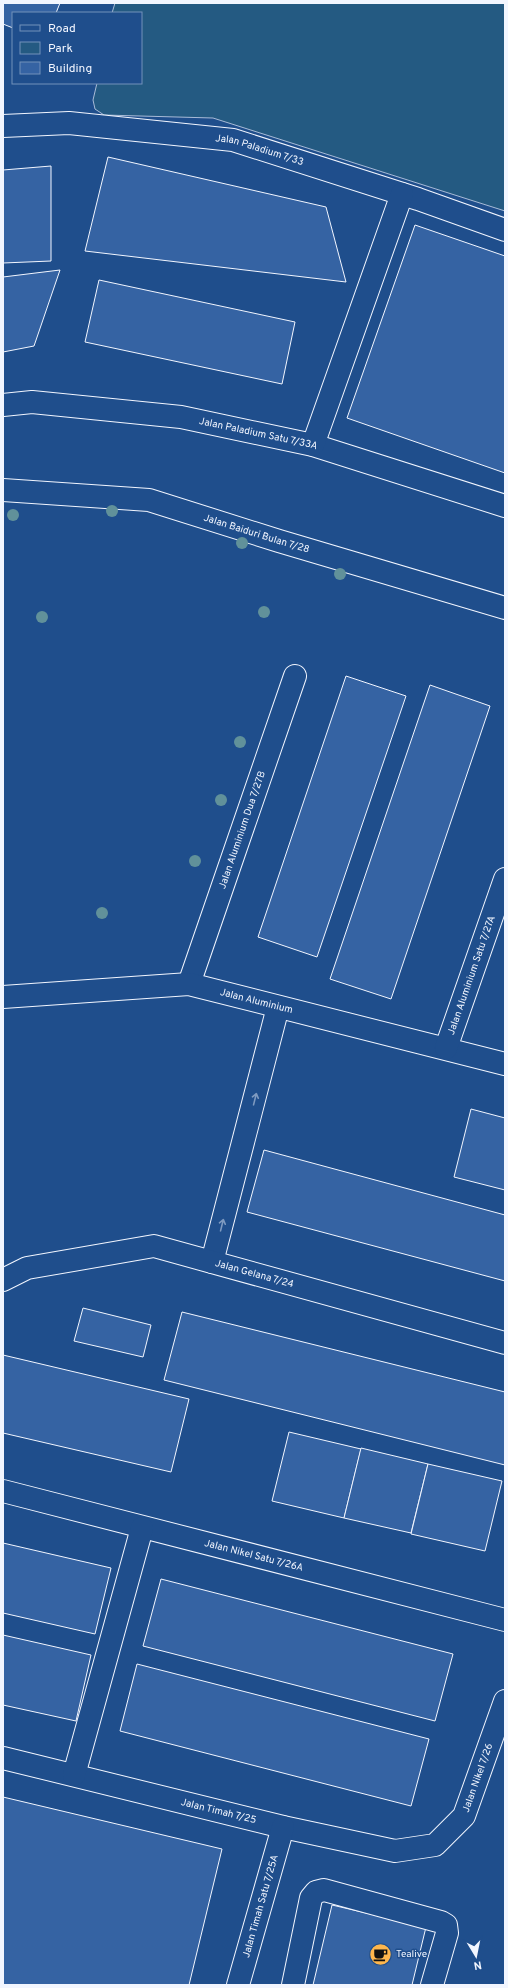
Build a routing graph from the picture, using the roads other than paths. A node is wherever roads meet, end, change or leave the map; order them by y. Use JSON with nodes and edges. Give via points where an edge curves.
{"nodes":[{"id":1,"x":3,"y":126,"type":"edge"},
{"id":2,"x":402,"y":194,"type":"junction"},
{"id":3,"x":505,"y":230,"type":"edge"},
{"id":4,"x":3,"y":405,"type":"edge"},
{"id":5,"x":313,"y":445,"type":"junction"},
{"id":6,"x":3,"y":490,"type":"edge"},
{"id":7,"x":505,"y":506,"type":"edge"},
{"id":8,"x":505,"y":608,"type":"edge"},
{"id":9,"x":294,"y":676,"type":"dead end"},
{"id":10,"x":505,"y":879,"type":"edge"},
{"id":11,"x":189,"y":984,"type":"junction"},
{"id":12,"x":3,"y":998,"type":"edge"},
{"id":13,"x":278,"y":1007,"type":"junction"},
{"id":14,"x":446,"y":1048,"type":"junction"},
{"id":15,"x":505,"y":1064,"type":"edge"},
{"id":16,"x":212,"y":1262,"type":"junction"},
{"id":17,"x":3,"y":1280,"type":"edge"},
{"id":18,"x":505,"y":1343,"type":"edge"},
{"id":19,"x":3,"y":1491,"type":"edge"},
{"id":20,"x":142,"y":1528,"type":"junction"},
{"id":21,"x":505,"y":1620,"type":"edge"},
{"id":22,"x":505,"y":1701,"type":"edge"},
{"id":23,"x":3,"y":1758,"type":"edge"},
{"id":24,"x":74,"y":1776,"type":"junction"},
{"id":25,"x":283,"y":1827,"type":"junction"},
{"id":26,"x":435,"y":1845,"type":"joint"},
{"id":27,"x":238,"y":1985,"type":"edge"},
{"id":28,"x":293,"y":1985,"type":"edge"},
{"id":29,"x":432,"y":1985,"type":"edge"}],
"edges":[{"from":1,"to":2,"type":"street","name":"Jalan Paladium 7/33","via":[[69,122],[233,140]]},
{"from":2,"to":3,"type":"street","name":"Jalan Paladium 7/33"},
{"from":2,"to":5,"type":"street"},
{"from":4,"to":5,"type":"street","name":"Jalan Paladium Satu 7/33A","via":[[32,402],[181,417]]},
{"from":5,"to":7,"type":"street","name":"Jalan Paladium Satu 7/33A"},
{"from":6,"to":8,"type":"street","name":"Jalan Baiduri Bulan 7/28","via":[[149,500]]},
{"from":9,"to":11,"type":"street","name":"Jalan Aluminium Dua 7/27B"},
{"from":10,"to":14,"type":"street","name":"Jalan Aluminium Satu 7/27A"},
{"from":11,"to":12,"type":"street","name":"Jalan Aluminium"},
{"from":11,"to":13,"type":"street","name":"Jalan Aluminium"},
{"from":13,"to":14,"type":"street","name":"Jalan Aluminium"},
{"from":16,"to":13,"type":"street","one_way":true},
{"from":14,"to":15,"type":"street","name":"Jalan Aluminium"},
{"from":16,"to":17,"type":"street","name":"Jalan Gelana 7/24","via":[[154,1246],[27,1268]]},
{"from":16,"to":18,"type":"street","name":"Jalan Gelana 7/24"},
{"from":19,"to":20,"type":"street","name":"Jalan Nikel Satu 7/26A"},
{"from":20,"to":21,"type":"street","name":"Jalan Nikel Satu 7/26A"},
{"from":20,"to":24,"type":"street"},
{"from":22,"to":26,"type":"street","name":"Jalan Nikel 7/26","via":[[464,1816]]},
{"from":23,"to":24,"type":"street","name":"Jalan Timah 7/25"},
{"from":24,"to":25,"type":"street","name":"Jalan Timah 7/25"},
{"from":25,"to":26,"type":"street","name":"Jalan Timah 7/25","via":[[395,1851]]},
{"from":25,"to":27,"type":"street","name":"Jalan Timah Satu 7/25A"},
{"from":28,"to":29,"type":"street","via":[[311,1898],[316,1892],[324,1890],[446,1925],[447,1933]]}]}
